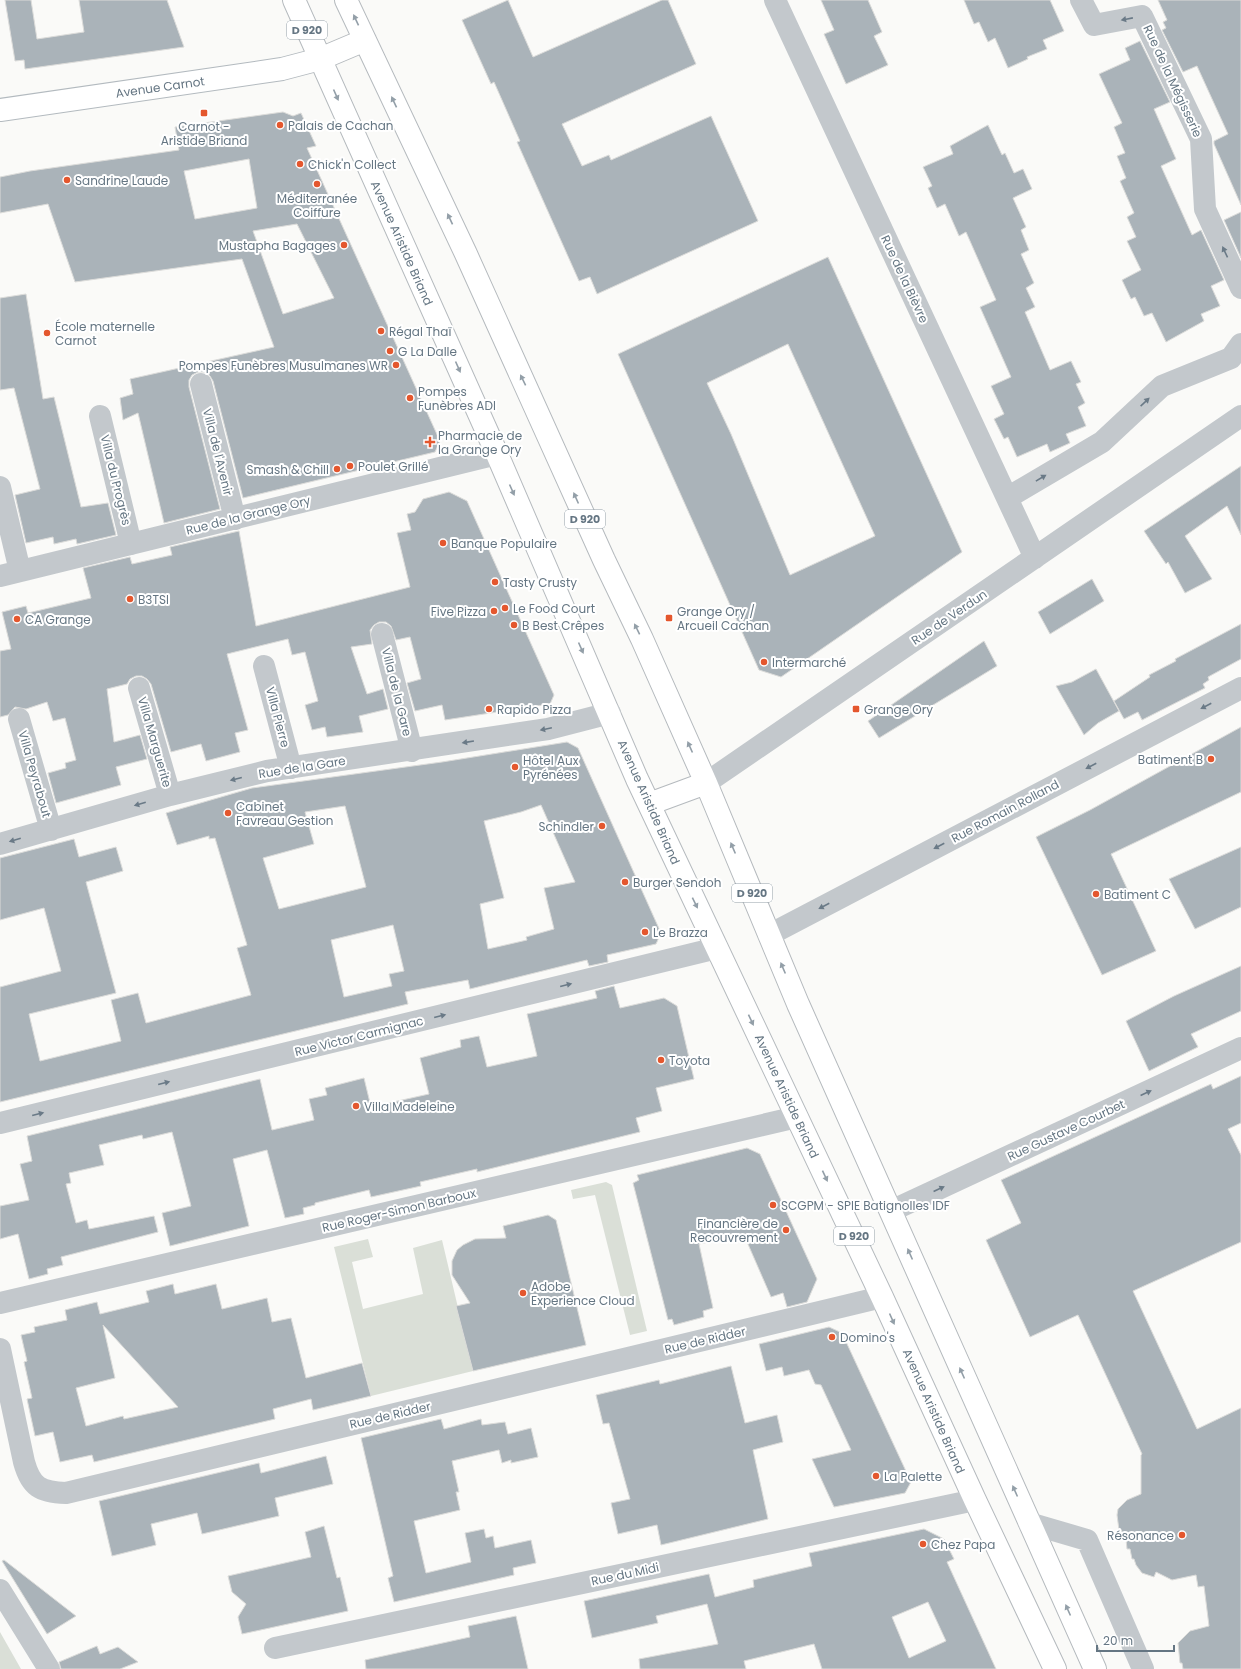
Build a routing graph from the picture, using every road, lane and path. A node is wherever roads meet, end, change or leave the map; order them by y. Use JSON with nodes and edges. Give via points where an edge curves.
{"nodes":[{"id":1,"x":294,"y":0,"type":"edge"},
{"id":2,"x":346,"y":0,"type":"edge"},
{"id":3,"x":775,"y":0,"type":"edge"},
{"id":4,"x":1081,"y":0,"type":"edge"},
{"id":5,"x":365,"y":40,"type":"junction"},
{"id":6,"x":320,"y":59,"type":"junction"},
{"id":7,"x":0,"y":110,"type":"edge"},
{"id":8,"x":1241,"y":288,"type":"edge"},
{"id":9,"x":1241,"y":344,"type":"edge"},
{"id":10,"x":201,"y":384,"type":"dead end"},
{"id":11,"x":100,"y":416,"type":"dead end"},
{"id":12,"x":1241,"y":416,"type":"edge"},
{"id":13,"x":497,"y":454,"type":"junction"},
{"id":14,"x":0,"y":487,"type":"edge"},
{"id":15,"x":1007,"y":498,"type":"junction"},
{"id":16,"x":235,"y":519,"type":"junction"},
{"id":17,"x":131,"y":544,"type":"junction"},
{"id":18,"x":1035,"y":558,"type":"junction"},
{"id":19,"x":10,"y":573,"type":"edge"},
{"id":20,"x":382,"y":634,"type":"dead end"},
{"id":21,"x":264,"y":666,"type":"dead end"},
{"id":22,"x":140,"y":688,"type":"dead end"},
{"id":23,"x":1241,"y":688,"type":"edge"},
{"id":24,"x":610,"y":713,"type":"junction"},
{"id":25,"x":19,"y":719,"type":"dead end"},
{"id":26,"x":412,"y":750,"type":"junction"},
{"id":27,"x":291,"y":768,"type":"junction"},
{"id":28,"x":706,"y":783,"type":"junction"},
{"id":29,"x":170,"y":795,"type":"junction"},
{"id":30,"x":649,"y":804,"type":"junction"},
{"id":31,"x":51,"y":830,"type":"junction"},
{"id":32,"x":0,"y":844,"type":"edge"},
{"id":33,"x":769,"y":935,"type":"junction"},
{"id":34,"x":717,"y":948,"type":"junction"},
{"id":35,"x":1241,"y":1048,"type":"edge"},
{"id":36,"x":797,"y":1117,"type":"junction"},
{"id":37,"x":0,"y":1124,"type":"edge"},
{"id":38,"x":890,"y":1211,"type":"junction"},
{"id":39,"x":882,"y":1297,"type":"junction"},
{"id":40,"x":0,"y":1303,"type":"edge"},
{"id":41,"x":0,"y":1349,"type":"edge"},
{"id":42,"x":975,"y":1500,"type":"junction"},
{"id":43,"x":1030,"y":1523,"type":"junction"},
{"id":44,"x":0,"y":1590,"type":"edge"},
{"id":45,"x":275,"y":1648,"type":"dead end"},
{"id":46,"x":49,"y":1669,"type":"edge"},
{"id":47,"x":1055,"y":1669,"type":"edge"},
{"id":48,"x":1095,"y":1669,"type":"edge"},
{"id":49,"x":1143,"y":1669,"type":"edge"}],
"edges":[{"from":1,"to":6,"type":"main road","name":"Avenue Aristide Briand","number":"D 920"},
{"from":5,"to":2,"type":"main road","number":"D 920","one_way":true},
{"from":3,"to":15,"type":"street","name":"Rue de la Bièvre"},
{"from":8,"to":4,"type":"street","name":"Rue de la Mégisserie","one_way":true,"via":[[1205,209],[1201,140],[1142,16],[1094,25]]},
{"from":5,"to":6,"type":"main road","number":"D 920"},
{"from":28,"to":5,"type":"main road","number":"D 920","one_way":true,"via":[[466,254]]},
{"from":6,"to":7,"type":"main road","name":"Avenue Carnot","via":[[282,70]]},
{"from":6,"to":13,"type":"main road","name":"Avenue Aristide Briand","number":"D 920","one_way":true},
{"from":15,"to":9,"type":"street","one_way":true,"via":[[1102,442],[1162,386],[1231,358]]},
{"from":10,"to":16,"type":"street","name":"Villa de l'Avenir"},
{"from":11,"to":17,"type":"street","name":"Villa du Progrès"},
{"from":12,"to":18,"type":"street","name":"Rue de Verdun"},
{"from":13,"to":16,"type":"street","name":"Rue de la Grange Ory"},
{"from":13,"to":24,"type":"main road","name":"Avenue Aristide Briand","number":"D 920","one_way":true},
{"from":14,"to":19,"type":"street"},
{"from":15,"to":18,"type":"street","name":"Rue de la Bièvre"},
{"from":16,"to":17,"type":"street","name":"Rue de la Grange Ory"},
{"from":17,"to":19,"type":"street","name":"Rue de la Grange Ory"},
{"from":18,"to":28,"type":"street","name":"Rue de Verdun"},
{"from":20,"to":26,"type":"street","name":"Villa de la Gare"},
{"from":21,"to":27,"type":"street","name":"Villa Pierre"},
{"from":22,"to":29,"type":"street","name":"Villa Marguerite"},
{"from":23,"to":33,"type":"street","name":"Rue Romain Rolland","one_way":true},
{"from":24,"to":26,"type":"street","name":"Rue de la Gare","one_way":true,"via":[[548,729]]},
{"from":24,"to":30,"type":"main road","name":"Avenue Aristide Briand","number":"D 920"},
{"from":25,"to":31,"type":"street","name":"Villa Peyrabout"},
{"from":26,"to":27,"type":"street","name":"Rue de la Gare"},
{"from":27,"to":29,"type":"street","name":"Rue de la Gare","one_way":true,"via":[[267,771]]},
{"from":28,"to":30,"type":"main road","name":"Rue de Verdun"},
{"from":33,"to":28,"type":"main road","number":"D 920","one_way":true},
{"from":29,"to":31,"type":"street","name":"Rue de la Gare","one_way":true},
{"from":30,"to":34,"type":"main road","name":"Avenue Aristide Briand","number":"D 920","one_way":true},
{"from":31,"to":32,"type":"street","name":"Rue de la Gare","one_way":true},
{"from":38,"to":33,"type":"main road","number":"D 920","one_way":true},
{"from":34,"to":36,"type":"main road","name":"Avenue Aristide Briand","number":"D 920","one_way":true},
{"from":37,"to":34,"type":"street","name":"Rue Victor Carmignac","one_way":true},
{"from":38,"to":35,"type":"street","name":"Rue Gustave Courbet","one_way":true},
{"from":36,"to":39,"type":"main road","name":"Avenue Aristide Briand","number":"D 920","one_way":true},
{"from":36,"to":40,"type":"street","name":"Rue Roger-Simon Barboux"},
{"from":43,"to":38,"type":"main road","number":"D 920","one_way":true},
{"from":39,"to":41,"type":"street","name":"Rue de Ridder","via":[[66,1493],[40,1488],[29,1477]]},
{"from":39,"to":42,"type":"main road","name":"Avenue Aristide Briand","number":"D 920","one_way":true},
{"from":42,"to":45,"type":"street","name":"Rue du Midi"},
{"from":42,"to":47,"type":"main road","name":"Avenue Aristide Briand","number":"D 920"},
{"from":48,"to":43,"type":"main road","number":"D 920","one_way":true},
{"from":43,"to":49,"type":"street","via":[[1087,1540]]},
{"from":44,"to":46,"type":"street"}]}
